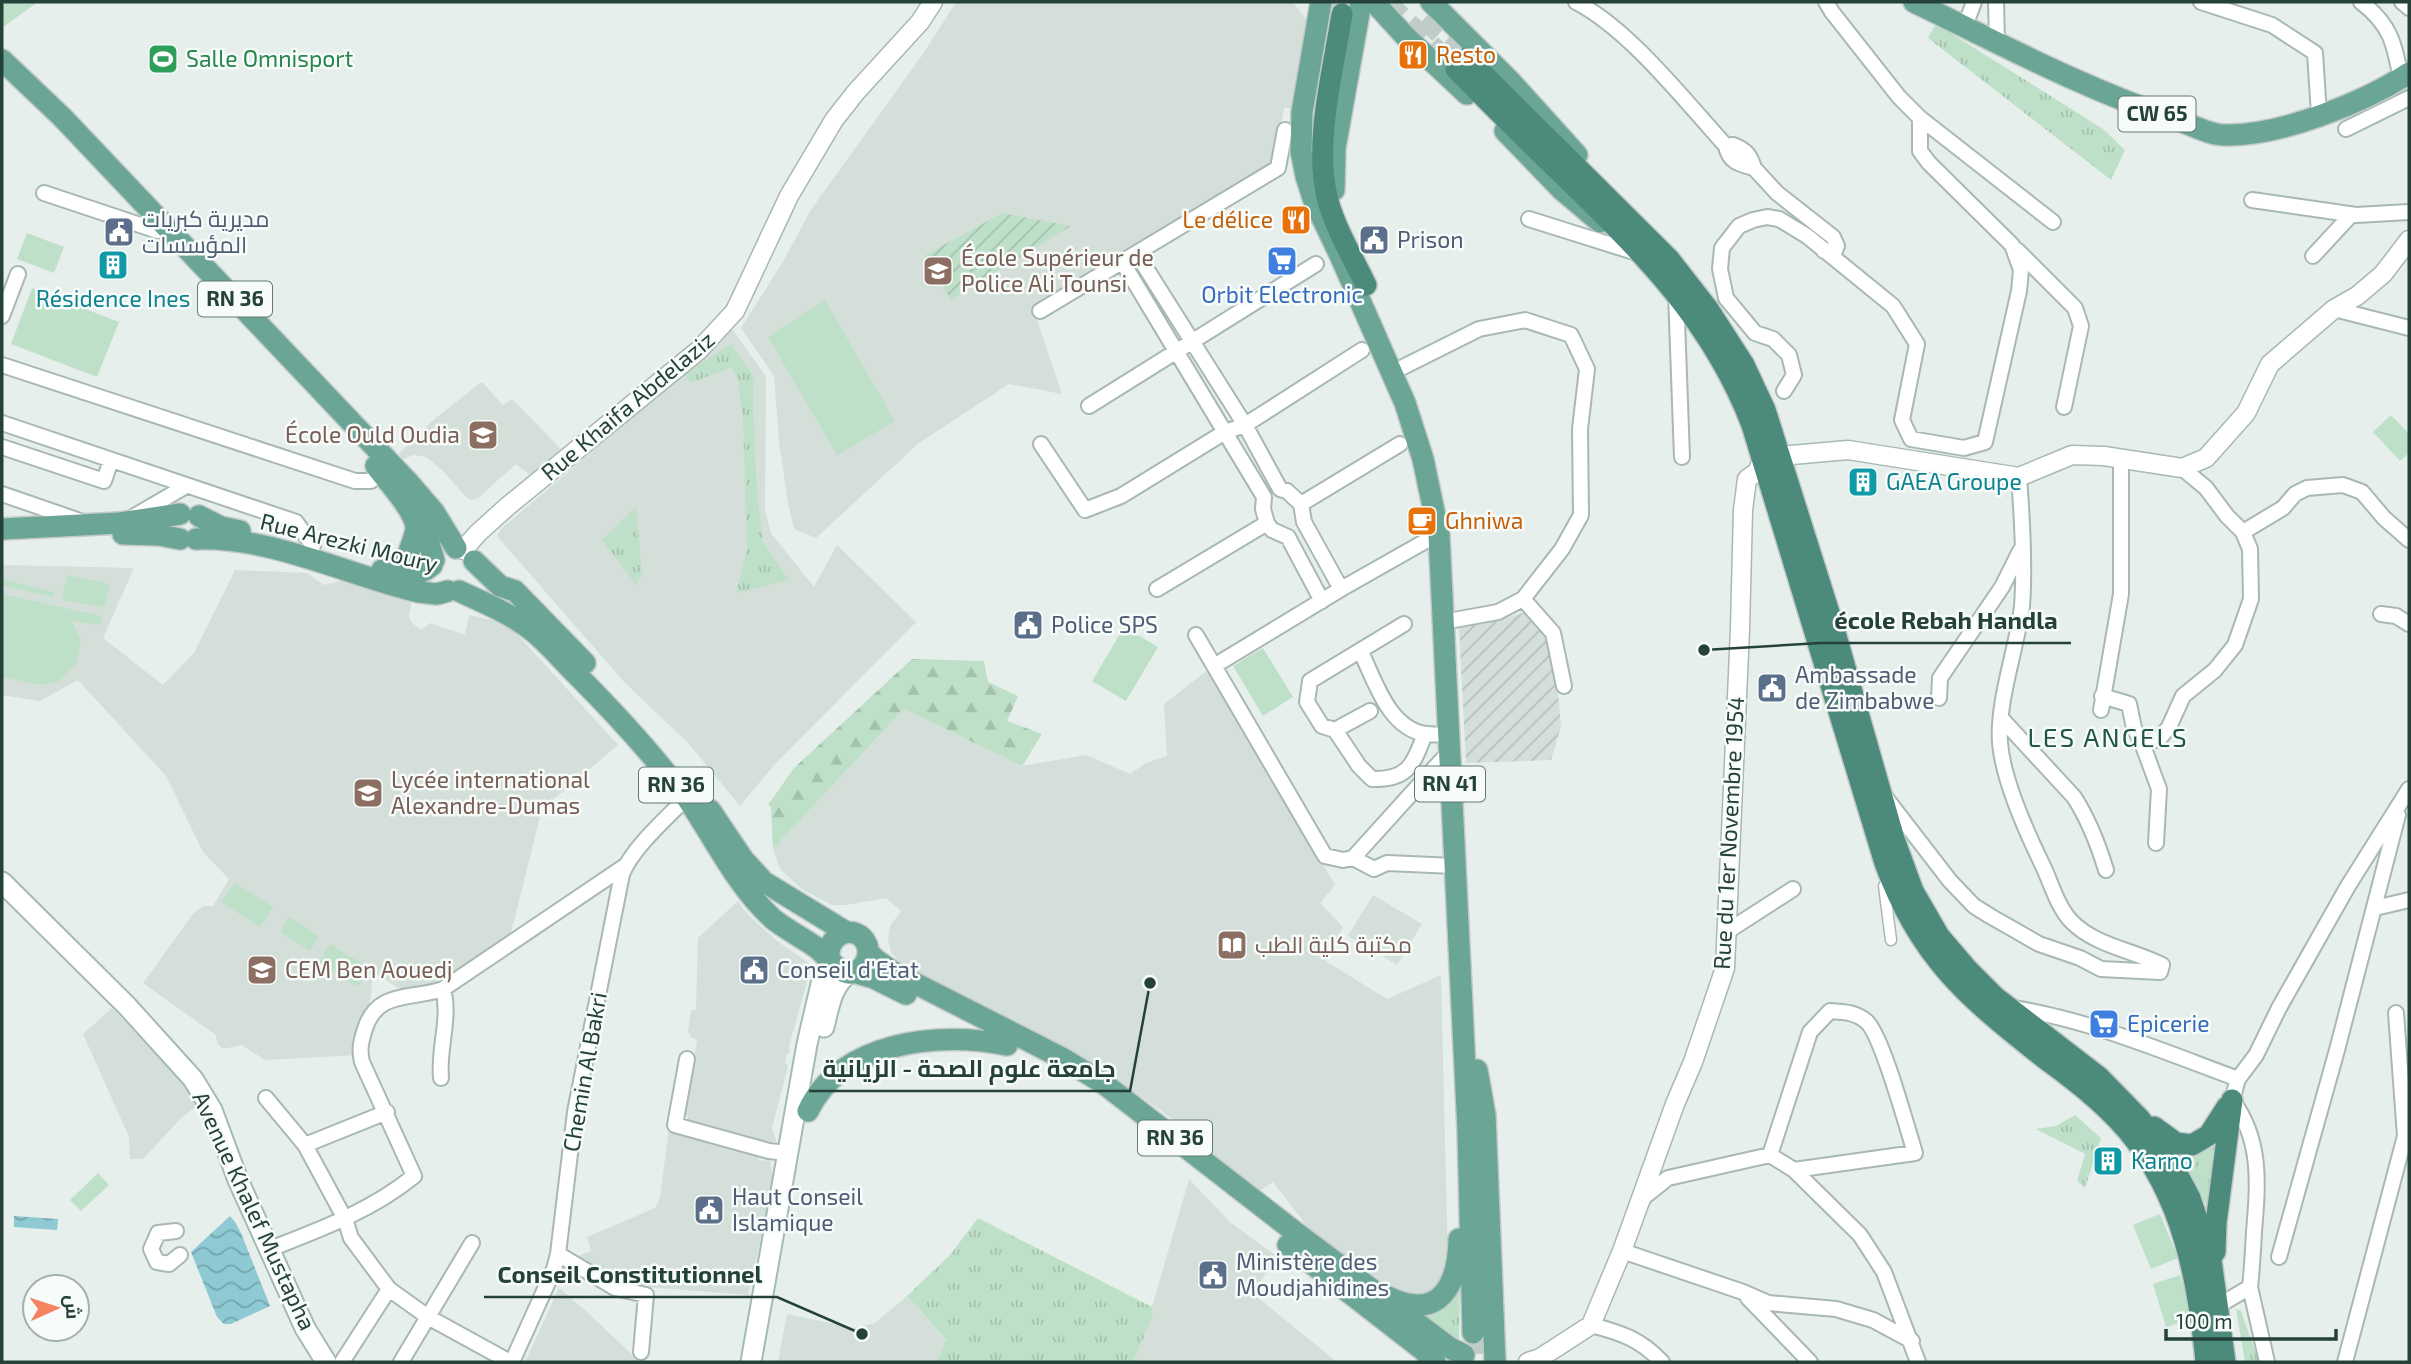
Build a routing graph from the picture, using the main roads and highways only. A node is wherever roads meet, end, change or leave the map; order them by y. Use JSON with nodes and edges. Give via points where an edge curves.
{"nodes":[{"id":1,"x":1361,"y":2,"type":"edge"},
{"id":2,"x":1374,"y":2,"type":"edge"},
{"id":3,"x":1431,"y":2,"type":"edge"},
{"id":4,"x":1914,"y":2,"type":"edge"},
{"id":5,"x":1326,"y":8,"type":"edge"},
{"id":6,"x":1389,"y":20,"type":"junction"},
{"id":7,"x":1352,"y":42,"type":"junction"},
{"id":8,"x":2,"y":60,"type":"edge"},
{"id":9,"x":1461,"y":63,"type":"tunnel mouth"},
{"id":10,"x":2,"y":71,"type":"edge"},
{"id":11,"x":2406,"y":83,"type":"edge"},
{"id":12,"x":1339,"y":253,"type":"junction"},
{"id":13,"x":1663,"y":264,"type":"junction"},
{"id":14,"x":1366,"y":285,"type":"junction"},
{"id":15,"x":1772,"y":458,"type":"junction"},
{"id":16,"x":376,"y":466,"type":"junction"},
{"id":17,"x":190,"y":515,"type":"junction"},
{"id":18,"x":2,"y":529,"type":"edge"},
{"id":19,"x":188,"y":539,"type":"junction"},
{"id":20,"x":2,"y":541,"type":"edge"},
{"id":21,"x":464,"y":553,"type":"junction"},
{"id":22,"x":433,"y":563,"type":"junction"},
{"id":23,"x":389,"y":573,"type":"junction"},
{"id":24,"x":454,"y":591,"type":"junction"},
{"id":25,"x":2,"y":882,"type":"edge"},
{"id":26,"x":794,"y":902,"type":"junction"},
{"id":27,"x":781,"y":925,"type":"junction"},
{"id":28,"x":846,"y":932,"type":"junction"},
{"id":29,"x":868,"y":952,"type":"junction"},
{"id":30,"x":841,"y":967,"type":"junction"},
{"id":31,"x":1007,"y":1045,"type":"junction"},
{"id":32,"x":1470,"y":1070,"type":"junction"},
{"id":33,"x":2129,"y":1107,"type":"junction"},
{"id":34,"x":808,"y":1111,"type":"junction"},
{"id":35,"x":1460,"y":1195,"type":"junction"},
{"id":36,"x":1366,"y":1286,"type":"junction"},
{"id":37,"x":2218,"y":1306,"type":"junction"},
{"id":38,"x":1476,"y":1333,"type":"tunnel mouth"},
{"id":39,"x":1459,"y":1358,"type":"edge"},
{"id":40,"x":326,"y":1362,"type":"edge"},
{"id":41,"x":751,"y":1362,"type":"edge"},
{"id":42,"x":764,"y":1362,"type":"edge"},
{"id":43,"x":1435,"y":1362,"type":"edge"},
{"id":44,"x":1494,"y":1362,"type":"edge"},
{"id":45,"x":2206,"y":1362,"type":"edge"},
{"id":46,"x":2225,"y":1362,"type":"edge"}],
"edges":[{"from":1,"to":7,"type":"main road"},
{"from":2,"to":6,"type":"main road"},
{"from":3,"to":13,"type":"main road","via":[[1625,207]]},
{"from":4,"to":11,"type":"main road","number":"CW 65","via":[[2130,105],[2222,135],[2265,132]]},
{"from":5,"to":12,"type":"highway","via":[[1311,152],[1317,195]]},
{"from":5,"to":12,"type":"main road","via":[[1303,106],[1301,142],[1314,201]]},
{"from":5,"to":14,"type":"highway","via":[[1324,178],[1332,211]]},
{"from":6,"to":7,"type":"main road","via":[[1368,21]]},
{"from":6,"to":13,"type":"main road","via":[[1561,189],[1637,253]]},
{"from":7,"to":14,"type":"main road","via":[[1334,182],[1339,212]]},
{"from":8,"to":21,"type":"main road","number":"RN 36","via":[[62,117],[409,483]]},
{"from":9,"to":13,"type":"highway"},
{"from":10,"to":16,"type":"main road","number":"RN 36","via":[[70,137]]},
{"from":12,"to":32,"type":"main road","number":"RN 41","via":[[1405,403],[1423,459],[1438,534],[1454,866]]},
{"from":13,"to":15,"type":"highway"},
{"from":13,"to":15,"type":"highway","via":[[1709,309],[1744,365],[1765,410]]},
{"from":14,"to":32,"type":"main road","number":"RN 41","via":[[1422,412],[1449,530],[1475,993]]},
{"from":15,"to":33,"type":"highway","via":[[1832,622],[1906,874],[1939,936],[2008,1007],[2087,1067]]},
{"from":15,"to":45,"type":"highway","via":[[1885,863],[1901,903],[1930,952],[1960,988],[2086,1090],[2121,1123],[2147,1158],[2171,1200],[2189,1253]]},
{"from":16,"to":22,"type":"main road","number":"RN 36","via":[[417,511]]},
{"from":16,"to":23,"type":"main road","number":"RN 36","via":[[413,517],[416,531],[405,561]]},
{"from":17,"to":18,"type":"main road"},
{"from":17,"to":19,"type":"main road","via":[[174,526]]},
{"from":17,"to":23,"type":"main road","name":"Rue Arezki Moury","via":[[227,528],[313,546]]},
{"from":19,"to":20,"type":"main road","name":"Rue Arezki Moury","number":"RN 36","via":[[128,534]]},
{"from":19,"to":24,"type":"main road","name":"Rue Arezki Moury","number":"RN 36","via":[[225,540],[298,554],[419,592]]},
{"from":21,"to":22,"type":"main road","via":[[443,550]]},
{"from":21,"to":24,"type":"main road","via":[[476,570],[467,587]]},
{"from":21,"to":26,"type":"main road","number":"RN 36","via":[[544,619],[654,738],[757,876]]},
{"from":22,"to":23,"type":"main road","name":"Rue Arezki Moury","via":[[415,575]]},
{"from":22,"to":24,"type":"main road","via":[[435,581]]},
{"from":24,"to":27,"type":"main road","number":"RN 36","via":[[485,601],[534,632],[643,743],[687,797],[740,881]]},
{"from":25,"to":40,"type":"main road","name":"Avenue Khalef Mustapha","via":[[193,1079],[212,1110],[238,1180],[305,1328]]},
{"from":26,"to":27,"type":"main road","via":[[808,915],[810,926],[801,931]]},
{"from":26,"to":28,"type":"main road","number":"RN 36"},
{"from":27,"to":30,"type":"main road","number":"RN 36"},
{"from":28,"to":29,"type":"main road","via":[[860,936]]},
{"from":28,"to":30,"type":"main road","via":[[831,942],[828,955]]},
{"from":29,"to":30,"type":"main road","via":[[864,964]]},
{"from":29,"to":36,"type":"main road","number":"RN 36","via":[[893,972],[1103,1083]]},
{"from":30,"to":31,"type":"main road","number":"RN 36","via":[[890,986]]},
{"from":30,"to":34,"type":"main road","via":[[842,978],[820,1042]]},
{"from":30,"to":41,"type":"main road","via":[[821,984]]},
{"from":31,"to":34,"type":"main road","via":[[946,1040],[889,1048],[832,1078]]},
{"from":31,"to":43,"type":"main road","number":"RN 36","via":[[1101,1097]]},
{"from":32,"to":35,"type":"main road","number":"RN 41","via":[[1460,1133]]},
{"from":32,"to":38,"type":"main road","number":"RN 41"},
{"from":32,"to":44,"type":"main road","number":"RN 41","via":[[1485,1115]]},
{"from":33,"to":37,"type":"highway","via":[[2167,1155],[2190,1198],[2211,1260]]},
{"from":33,"to":37,"type":"highway","via":[[2176,1143],[2192,1146],[2209,1135],[2235,1089],[2216,1223]]},
{"from":34,"to":42,"type":"main road"},
{"from":35,"to":36,"type":"main road","via":[[1457,1269],[1443,1294],[1424,1304],[1407,1304]]},
{"from":35,"to":39,"type":"main road","number":"RN 41","via":[[1466,1301]]},
{"from":36,"to":39,"type":"main road","number":"RN 36"},
{"from":37,"to":46,"type":"highway"},
{"from":39,"to":44,"type":"main road","via":[[1482,1354]]}]}
